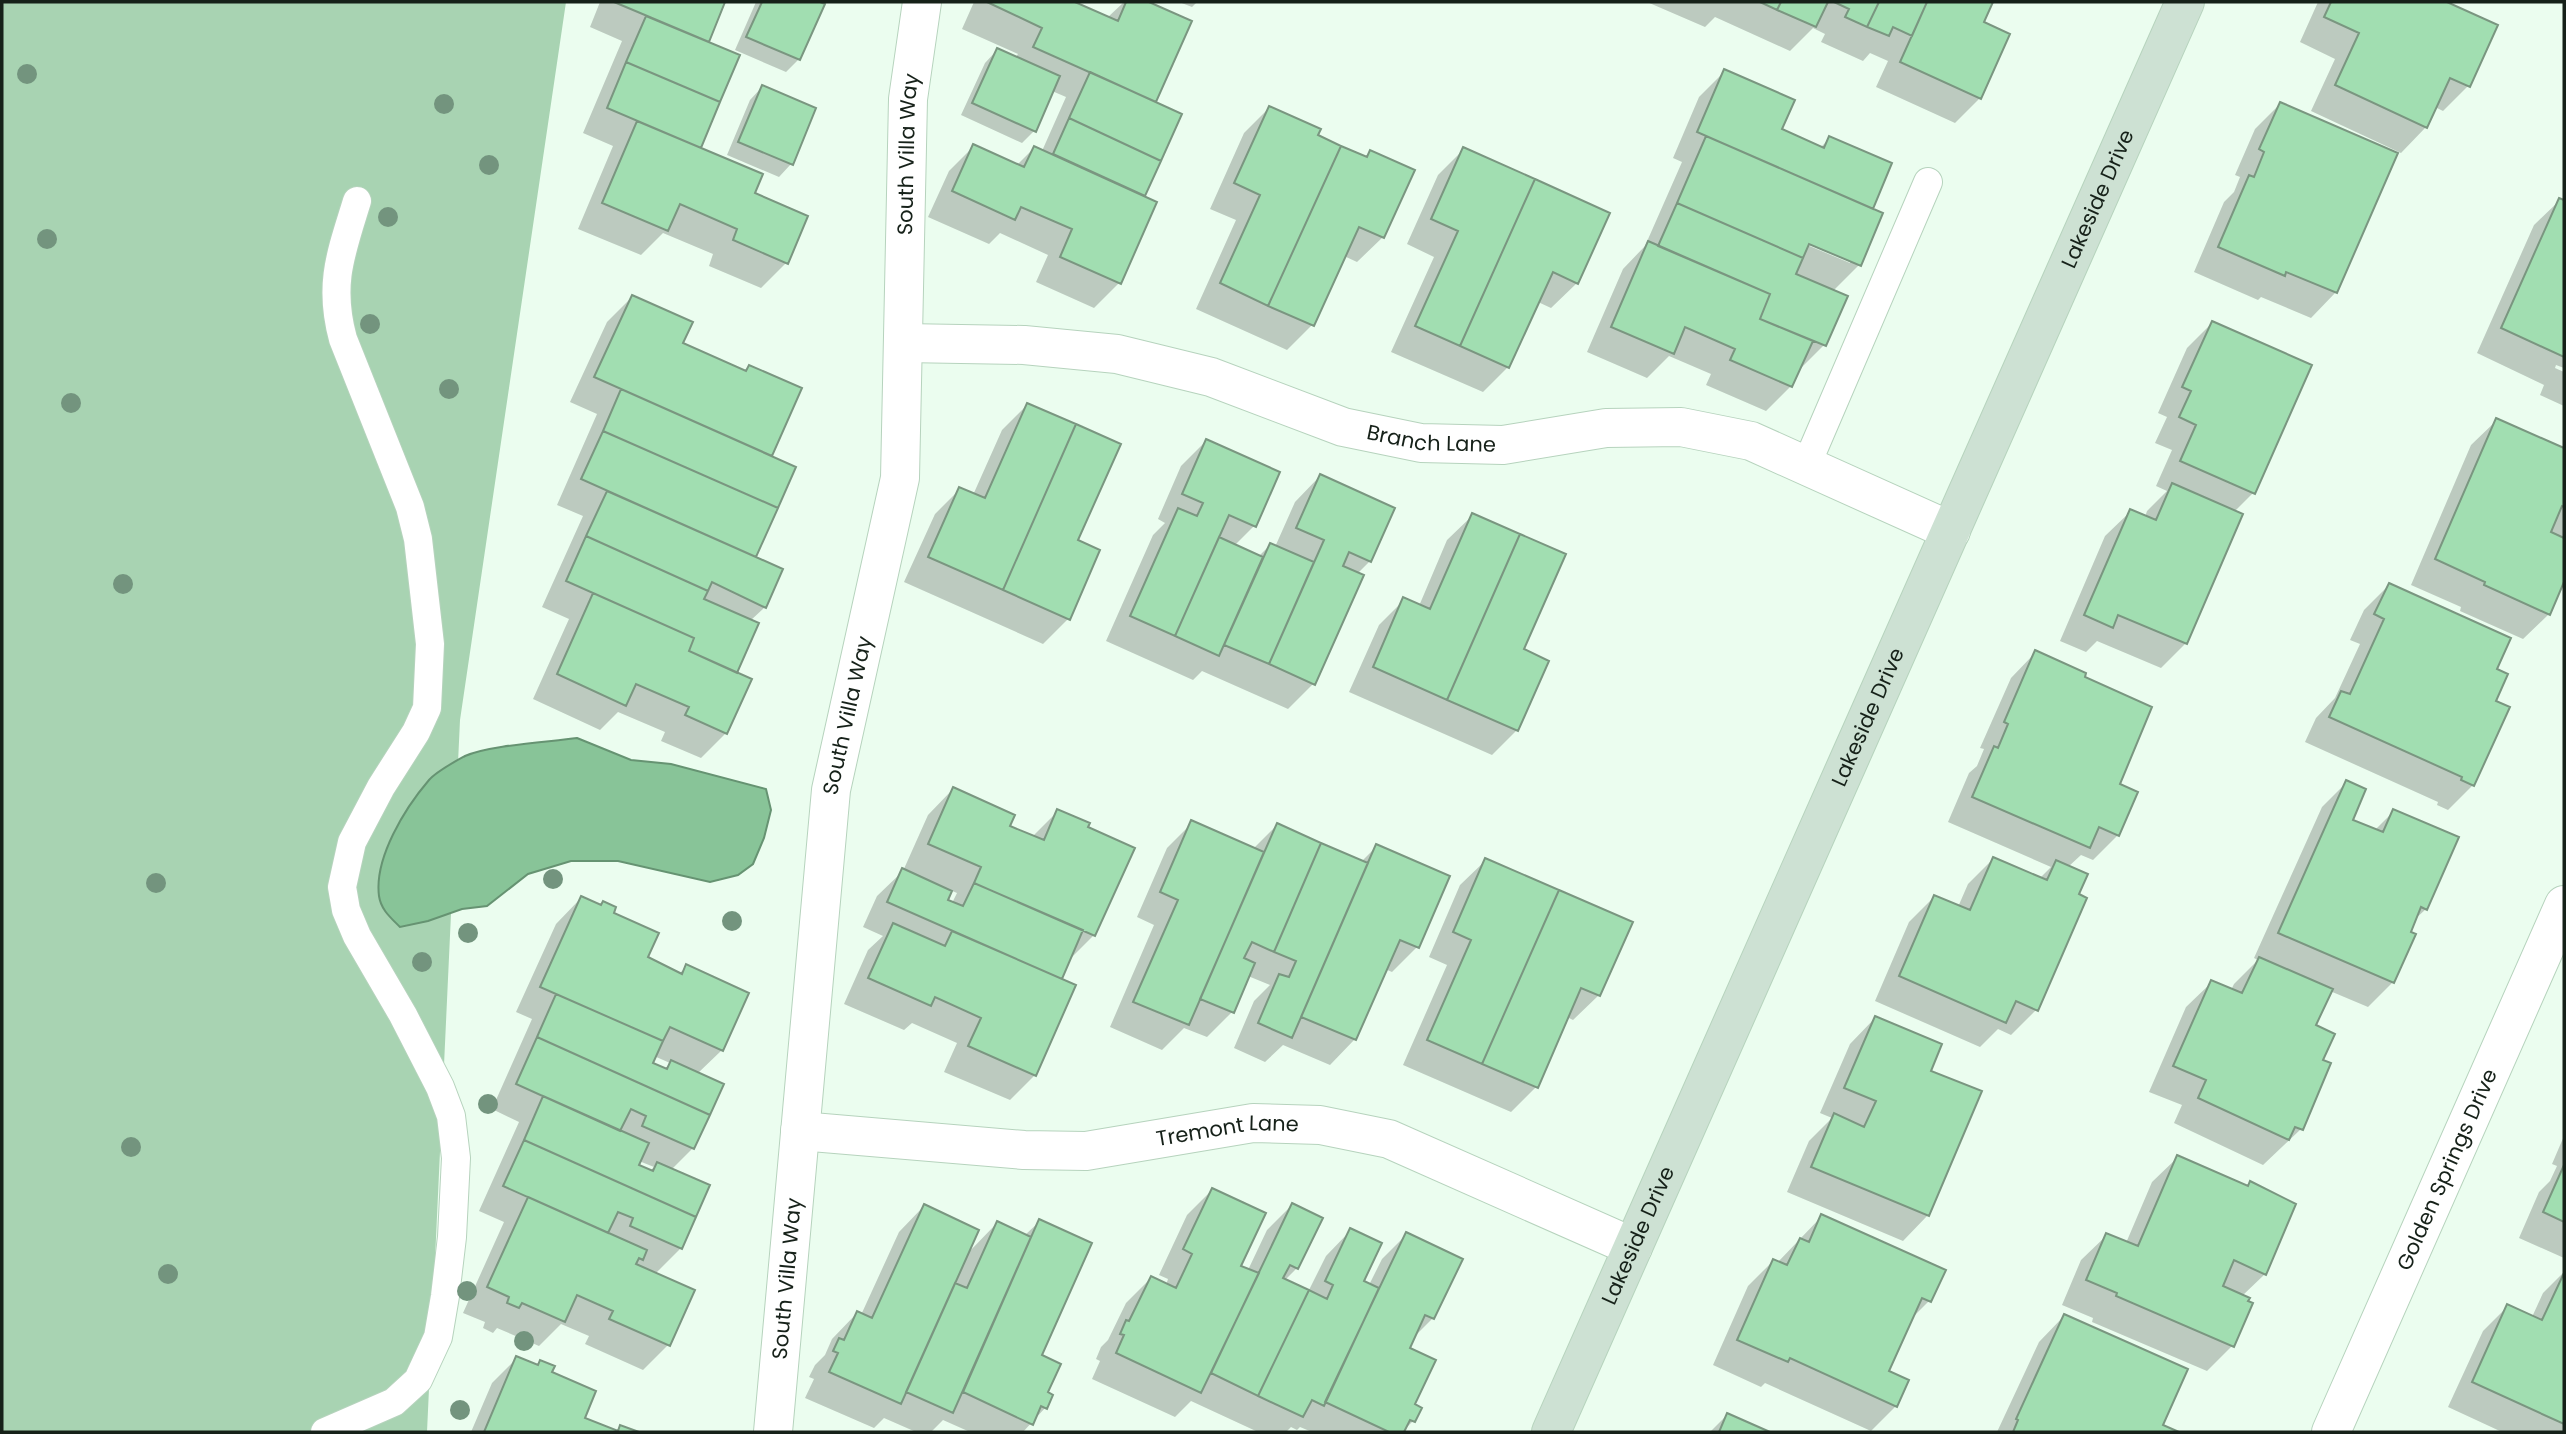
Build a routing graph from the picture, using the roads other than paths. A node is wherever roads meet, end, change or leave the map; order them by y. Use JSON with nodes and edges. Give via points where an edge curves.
{"nodes":[{"id":1,"x":922,"y":2,"type":"edge"},
{"id":2,"x":2185,"y":2,"type":"edge"},
{"id":3,"x":1928,"y":182,"type":"dead end"},
{"id":4,"x":357,"y":201,"type":"dead end"},
{"id":5,"x":904,"y":343,"type":"junction"},
{"id":6,"x":1806,"y":466,"type":"junction"},
{"id":7,"x":1951,"y":531,"type":"junction"},
{"id":8,"x":2564,"y":905,"type":"edge"},
{"id":9,"x":800,"y":1131,"type":"junction"},
{"id":10,"x":1633,"y":1247,"type":"junction"},
{"id":11,"x":325,"y":1432,"type":"edge"},
{"id":12,"x":773,"y":1432,"type":"edge"},
{"id":13,"x":1551,"y":1432,"type":"edge"},
{"id":14,"x":2330,"y":1432,"type":"edge"}],
"edges":[{"from":1,"to":5,"type":"street","name":"South Villa Way","via":[[908,99]]},
{"from":2,"to":7,"type":"main road","name":"Lakeside Drive"},
{"from":3,"to":6,"type":"lane"},
{"from":4,"to":11,"type":"lane","via":[[338,264],[337,317],[410,507],[429,630],[429,676],[427,708],[352,842],[342,887],[357,936],[440,1087],[451,1116],[456,1158],[452,1237],[438,1337],[418,1380],[394,1402]]},
{"from":5,"to":6,"type":"street","name":"Branch Lane","via":[[1024,345],[1116,355],[1211,377],[1343,427],[1421,443],[1503,445],[1605,428],[1681,427],[1751,442]]},
{"from":5,"to":9,"type":"street","name":"South Villa Way","via":[[900,478],[831,790]]},
{"from":6,"to":7,"type":"street","name":"Branch Lane"},
{"from":7,"to":10,"type":"main road","name":"Lakeside Drive"},
{"from":8,"to":14,"type":"street","name":"Golden Springs Drive"},
{"from":9,"to":10,"type":"street","name":"Tremont Lane","via":[[1086,1151],[1253,1123],[1320,1125],[1389,1139]]},
{"from":9,"to":12,"type":"street","name":"South Villa Way"},
{"from":10,"to":13,"type":"main road","name":"Lakeside Drive"}]}
